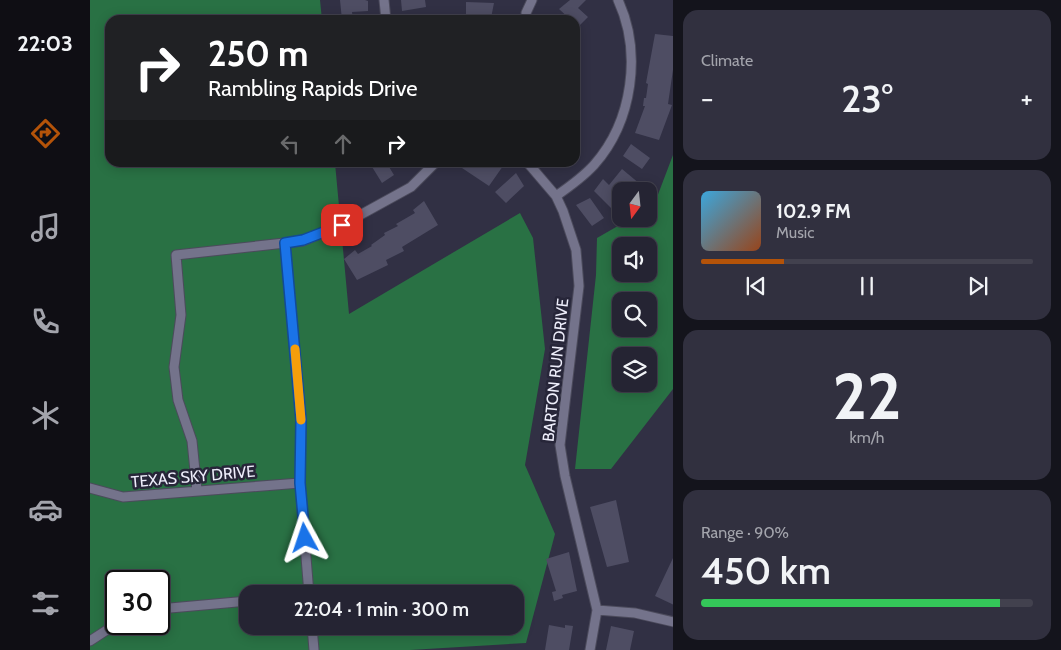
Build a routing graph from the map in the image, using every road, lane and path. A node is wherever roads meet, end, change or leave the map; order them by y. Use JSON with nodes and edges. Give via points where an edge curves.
{"nodes":[{"id":1,"x":384,"y":0,"type":"edge"},
{"id":2,"x":532,"y":0,"type":"edge"},
{"id":3,"x":618,"y":0,"type":"edge"},
{"id":4,"x":526,"y":12,"type":"dead end"},
{"id":5,"x":386,"y":15,"type":"edge"},
{"id":6,"x":431,"y":167,"type":"edge"},
{"id":7,"x":531,"y":167,"type":"edge"},
{"id":8,"x":556,"y":196,"type":"junction"},
{"id":9,"x":285,"y":243,"type":"junction"},
{"id":10,"x":300,"y":483,"type":"junction"},
{"id":11,"x":90,"y":488,"type":"edge"},
{"id":12,"x":197,"y":491,"type":"junction"},
{"id":13,"x":309,"y":585,"type":"edge"},
{"id":14,"x":239,"y":602,"type":"edge"},
{"id":15,"x":170,"y":608,"type":"edge"},
{"id":16,"x":597,"y":610,"type":"junction"},
{"id":17,"x":673,"y":622,"type":"edge"},
{"id":18,"x":105,"y":631,"type":"edge"},
{"id":19,"x":313,"y":635,"type":"edge"},
{"id":20,"x":90,"y":641,"type":"edge"},
{"id":21,"x":90,"y":646,"type":"edge"},
{"id":22,"x":94,"y":650,"type":"edge"},
{"id":23,"x":314,"y":650,"type":"edge"},
{"id":24,"x":590,"y":650,"type":"edge"}],
"edges":[{"from":1,"to":5,"type":"street"},
{"from":2,"to":4,"type":"street"},
{"from":3,"to":8,"type":"street","via":[[632,55],[624,109],[613,136],[595,164]]},
{"from":6,"to":9,"type":"street","via":[[411,188],[342,225],[303,240]]},
{"from":7,"to":8,"type":"street","name":"BARTON RUN DRIVE"},
{"from":8,"to":16,"type":"street","name":"BARTON RUN DRIVE","via":[[576,250],[579,286],[560,445]]},
{"from":9,"to":10,"type":"street","via":[[301,420]]},
{"from":9,"to":12,"type":"street","via":[[176,255],[181,315],[174,367],[178,400],[192,441]]},
{"from":10,"to":12,"type":"street","name":"TEXAS SKY DRIVE"},
{"from":10,"to":13,"type":"street"},
{"from":11,"to":12,"type":"street","name":"TEXAS SKY DRIVE","via":[[123,497]]},
{"from":14,"to":15,"type":"street"},
{"from":16,"to":17,"type":"street","via":[[635,613]]},
{"from":16,"to":24,"type":"street","name":"BARTON RUN DRIVE"},
{"from":18,"to":20,"type":"street"},
{"from":19,"to":23,"type":"street"},
{"from":21,"to":22,"type":"street"}]}
